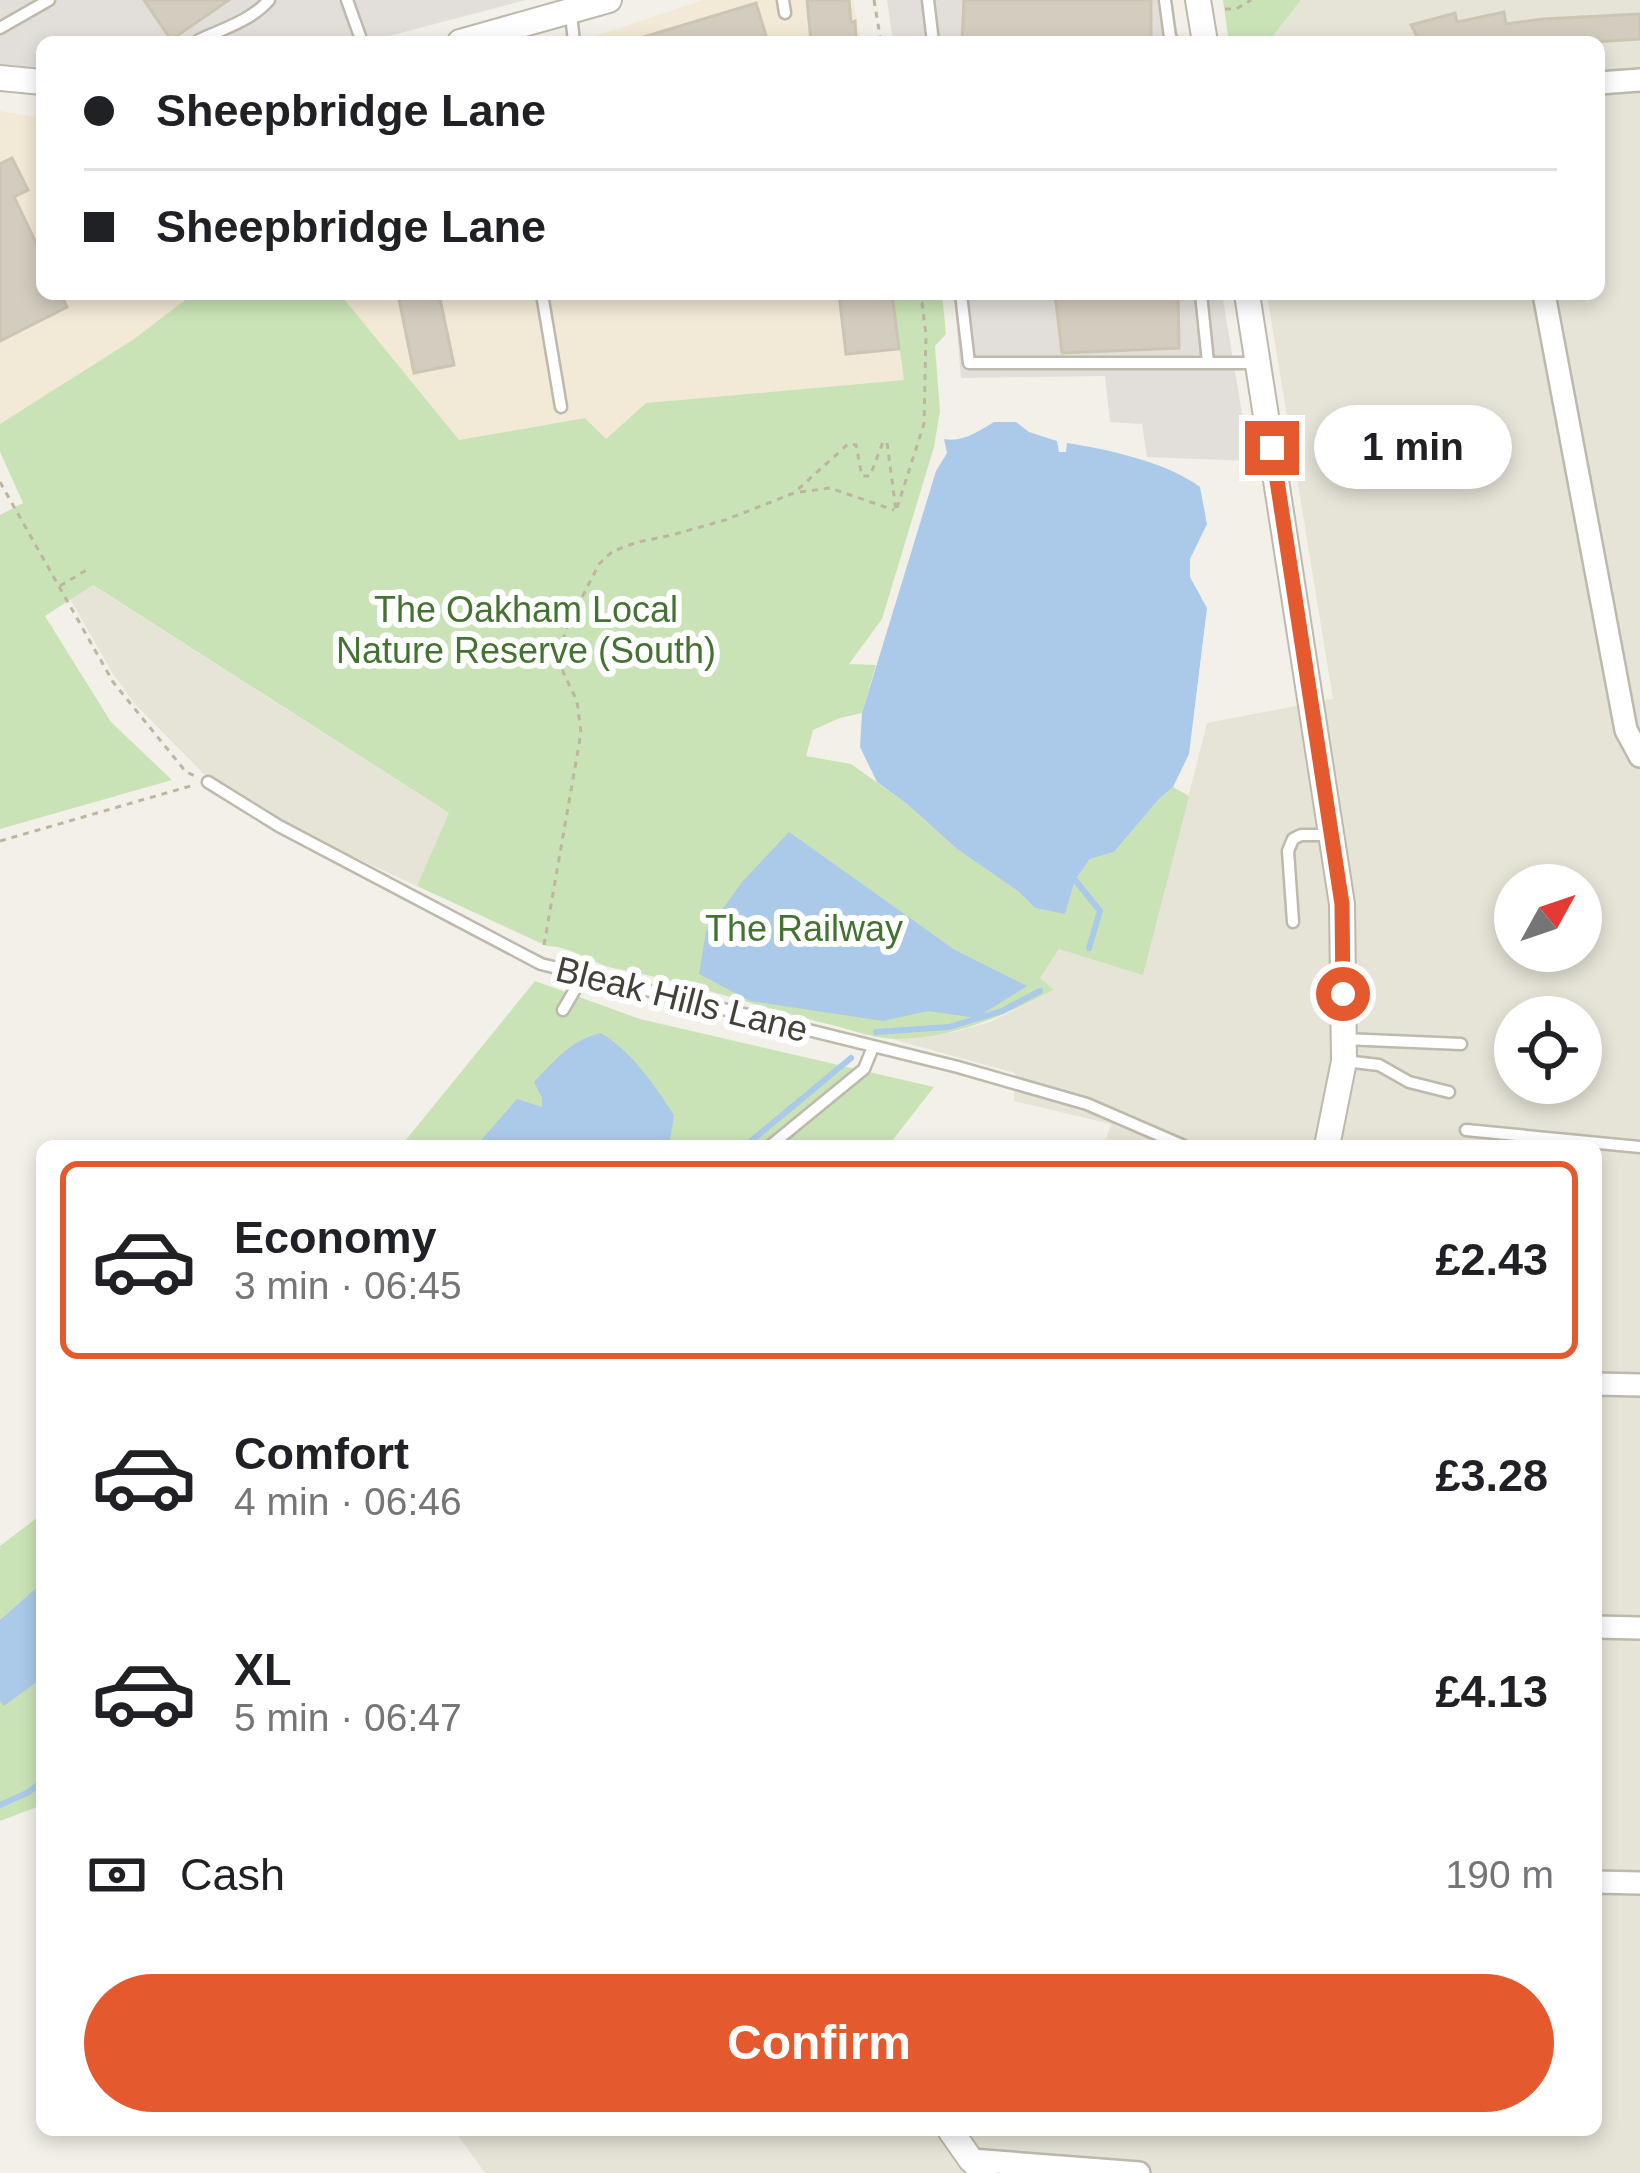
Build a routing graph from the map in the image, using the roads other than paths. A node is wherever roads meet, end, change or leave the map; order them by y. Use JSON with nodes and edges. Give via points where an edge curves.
{"nodes":[{"id":1,"x":49,"y":0,"type":"edge"},
{"id":2,"x":268,"y":0,"type":"edge"},
{"id":3,"x":347,"y":0,"type":"edge"},
{"id":4,"x":609,"y":0,"type":"edge"},
{"id":5,"x":928,"y":0,"type":"edge"},
{"id":6,"x":1165,"y":0,"type":"edge"},
{"id":7,"x":1198,"y":4,"type":"edge"},
{"id":8,"x":571,"y":11,"type":"junction"},
{"id":9,"x":0,"y":28,"type":"edge"},
{"id":10,"x":208,"y":36,"type":"edge"},
{"id":11,"x":360,"y":36,"type":"edge"},
{"id":12,"x":481,"y":36,"type":"edge"},
{"id":13,"x":573,"y":36,"type":"edge"},
{"id":14,"x":932,"y":36,"type":"edge"},
{"id":15,"x":1170,"y":36,"type":"edge"},
{"id":16,"x":1204,"y":36,"type":"edge"},
{"id":17,"x":0,"y":78,"type":"edge"},
{"id":18,"x":1640,"y":80,"type":"edge"},
{"id":19,"x":36,"y":81,"type":"edge"},
{"id":20,"x":1605,"y":83,"type":"edge"},
{"id":21,"x":543,"y":300,"type":"edge"},
{"id":22,"x":962,"y":300,"type":"edge"},
{"id":23,"x":1202,"y":300,"type":"edge"},
{"id":24,"x":1248,"y":300,"type":"edge"},
{"id":25,"x":1545,"y":300,"type":"edge"},
{"id":26,"x":1208,"y":362,"type":"junction"},
{"id":27,"x":1259,"y":363,"type":"junction"},
{"id":28,"x":561,"y":407,"type":"dead end"},
{"id":29,"x":1640,"y":756,"type":"edge"},
{"id":30,"x":208,"y":782,"type":"road end"},
{"id":31,"x":1331,"y":835,"type":"junction"},
{"id":32,"x":1292,"y":922,"type":"dead end"},
{"id":33,"x":584,"y":974,"type":"junction"},
{"id":34,"x":562,"y":1010,"type":"dead end"},
{"id":35,"x":1461,"y":1044,"type":"dead end"},
{"id":36,"x":873,"y":1047,"type":"junction"},
{"id":37,"x":1344,"y":1050,"type":"junction"},
{"id":38,"x":1449,"y":1092,"type":"dead end"},
{"id":39,"x":1466,"y":1130,"type":"dead end"},
{"id":40,"x":777,"y":1140,"type":"edge"},
{"id":41,"x":1170,"y":1140,"type":"edge"},
{"id":42,"x":1328,"y":1140,"type":"edge"},
{"id":43,"x":1568,"y":1140,"type":"edge"},
{"id":44,"x":1602,"y":1143,"type":"edge"},
{"id":45,"x":1640,"y":1147,"type":"edge"},
{"id":46,"x":1602,"y":1384,"type":"edge"},
{"id":47,"x":1640,"y":1385,"type":"edge"},
{"id":48,"x":1602,"y":1627,"type":"edge"},
{"id":49,"x":1640,"y":1628,"type":"edge"},
{"id":50,"x":1602,"y":1882,"type":"edge"},
{"id":51,"x":1640,"y":1883,"type":"edge"},
{"id":52,"x":955,"y":2136,"type":"edge"},
{"id":53,"x":978,"y":2166,"type":"edge"},
{"id":54,"x":1138,"y":2173,"type":"edge"}],
"edges":[{"from":1,"to":9,"type":"lane"},
{"from":2,"to":10,"type":"lane"},
{"from":3,"to":11,"type":"lane"},
{"from":4,"to":8,"type":"street"},
{"from":5,"to":14,"type":"lane"},
{"from":6,"to":15,"type":"lane"},
{"from":7,"to":16,"type":"street"},
{"from":8,"to":12,"type":"street"},
{"from":8,"to":13,"type":"lane"},
{"from":17,"to":19,"type":"street"},
{"from":18,"to":20,"type":"street"},
{"from":21,"to":28,"type":"lane"},
{"from":22,"to":26,"type":"lane","via":[[969,363]]},
{"from":23,"to":26,"type":"lane"},
{"from":24,"to":27,"type":"street"},
{"from":25,"to":29,"type":"street","via":[[1626,730]]},
{"from":26,"to":27,"type":"lane"},
{"from":27,"to":31,"type":"street"},
{"from":30,"to":33,"type":"lane","name":"Bleak Hills Lane","via":[[541,964]]},
{"from":31,"to":32,"type":"lane","via":[[1293,839]]},
{"from":31,"to":37,"type":"street","via":[[1342,904]]},
{"from":33,"to":34,"type":"lane"},
{"from":33,"to":36,"type":"lane","name":"Bleak Hills Lane"},
{"from":35,"to":37,"type":"lane"},
{"from":36,"to":40,"type":"lane","via":[[862,1070]]},
{"from":36,"to":41,"type":"lane","name":"Bleak Hills Lane","via":[[1087,1104]]},
{"from":37,"to":38,"type":"lane"},
{"from":37,"to":42,"type":"street"},
{"from":39,"to":43,"type":"lane"},
{"from":44,"to":45,"type":"lane"},
{"from":46,"to":47,"type":"street"},
{"from":48,"to":49,"type":"street"},
{"from":50,"to":51,"type":"street"},
{"from":52,"to":53,"type":"street"},
{"from":53,"to":54,"type":"street"}]}
